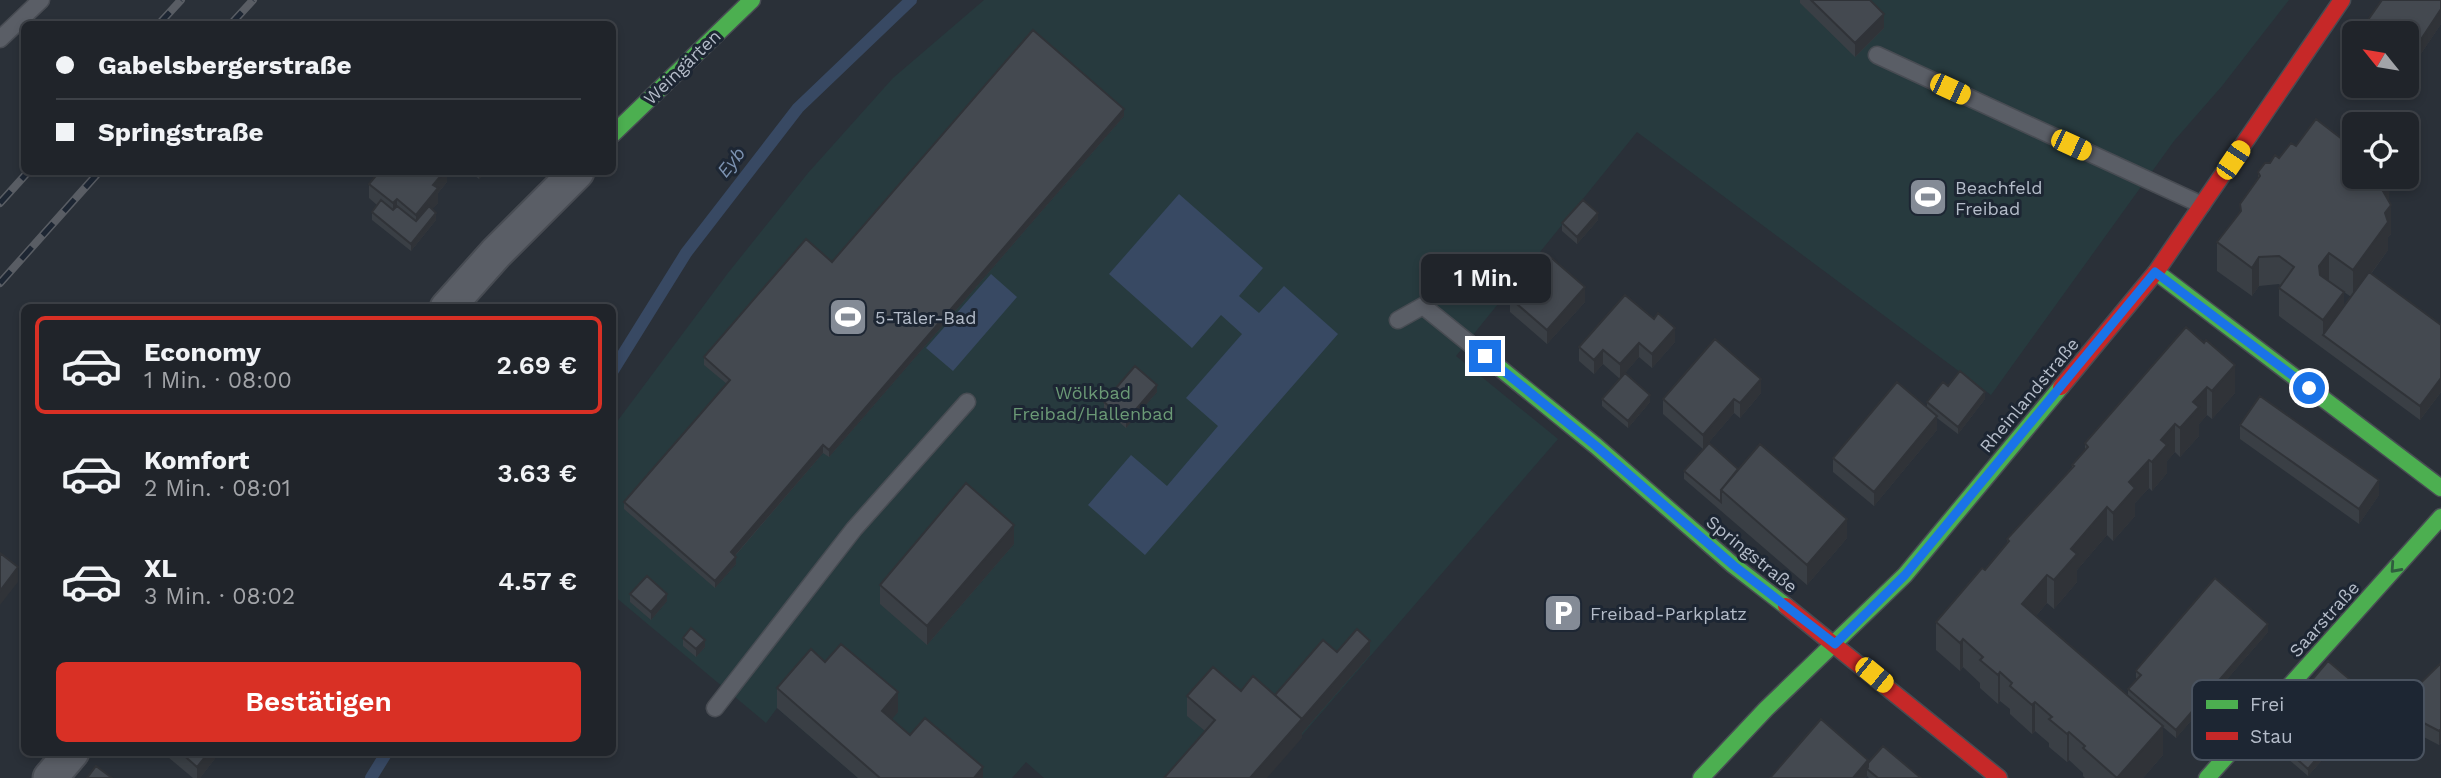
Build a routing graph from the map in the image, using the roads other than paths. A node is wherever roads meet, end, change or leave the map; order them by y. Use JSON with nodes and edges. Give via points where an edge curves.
{"nodes":[{"id":1,"x":41,"y":0,"type":"edge"},
{"id":2,"x":752,"y":0,"type":"edge"},
{"id":3,"x":2342,"y":0,"type":"edge"},
{"id":4,"x":0,"y":39,"type":"edge"},
{"id":5,"x":1877,"y":55,"type":"dead end"},
{"id":6,"x":616,"y":131,"type":"edge"},
{"id":7,"x":574,"y":175,"type":"edge"},
{"id":8,"x":2202,"y":205,"type":"junction"},
{"id":9,"x":2155,"y":272,"type":"junction"},
{"id":10,"x":451,"y":304,"type":"edge"},
{"id":11,"x":1398,"y":320,"type":"dead end"},
{"id":12,"x":1485,"y":356,"type":"joint"},
{"id":13,"x":967,"y":402,"type":"dead end"},
{"id":14,"x":2441,"y":488,"type":"edge"},
{"id":15,"x":2441,"y":517,"type":"edge"},
{"id":16,"x":1835,"y":644,"type":"junction"},
{"id":17,"x":2295,"y":680,"type":"edge"},
{"id":18,"x":715,"y":708,"type":"dead end"},
{"id":19,"x":69,"y":756,"type":"edge"},
{"id":20,"x":2223,"y":760,"type":"edge"},
{"id":21,"x":50,"y":778,"type":"edge"},
{"id":22,"x":1701,"y":778,"type":"edge"},
{"id":23,"x":1999,"y":778,"type":"edge"},
{"id":24,"x":2207,"y":778,"type":"edge"}],
"edges":[{"from":1,"to":4,"type":"lane"},
{"from":2,"to":6,"type":"street","name":"Weingärten"},
{"from":3,"to":8,"type":"street","name":"Rheinlandstraße"},
{"from":5,"to":8,"type":"lane"},
{"from":7,"to":10,"type":"street"},
{"from":8,"to":9,"type":"street","name":"Rheinlandstraße"},
{"from":9,"to":14,"type":"street"},
{"from":9,"to":16,"type":"street","name":"Rheinlandstraße","via":[[1905,575]]},
{"from":11,"to":12,"type":"lane","via":[[1423,306]]},
{"from":12,"to":16,"type":"street","name":"Springstraße","via":[[1733,565]]},
{"from":13,"to":18,"type":"lane","via":[[854,529]]},
{"from":15,"to":17,"type":"street","name":"Saarstraße","one_way":true},
{"from":16,"to":22,"type":"street","name":"Rheinlandstraße"},
{"from":16,"to":23,"type":"street","name":"Springstraße"},
{"from":19,"to":21,"type":"street"},
{"from":20,"to":24,"type":"street","name":"Saarstraße","one_way":true}]}
